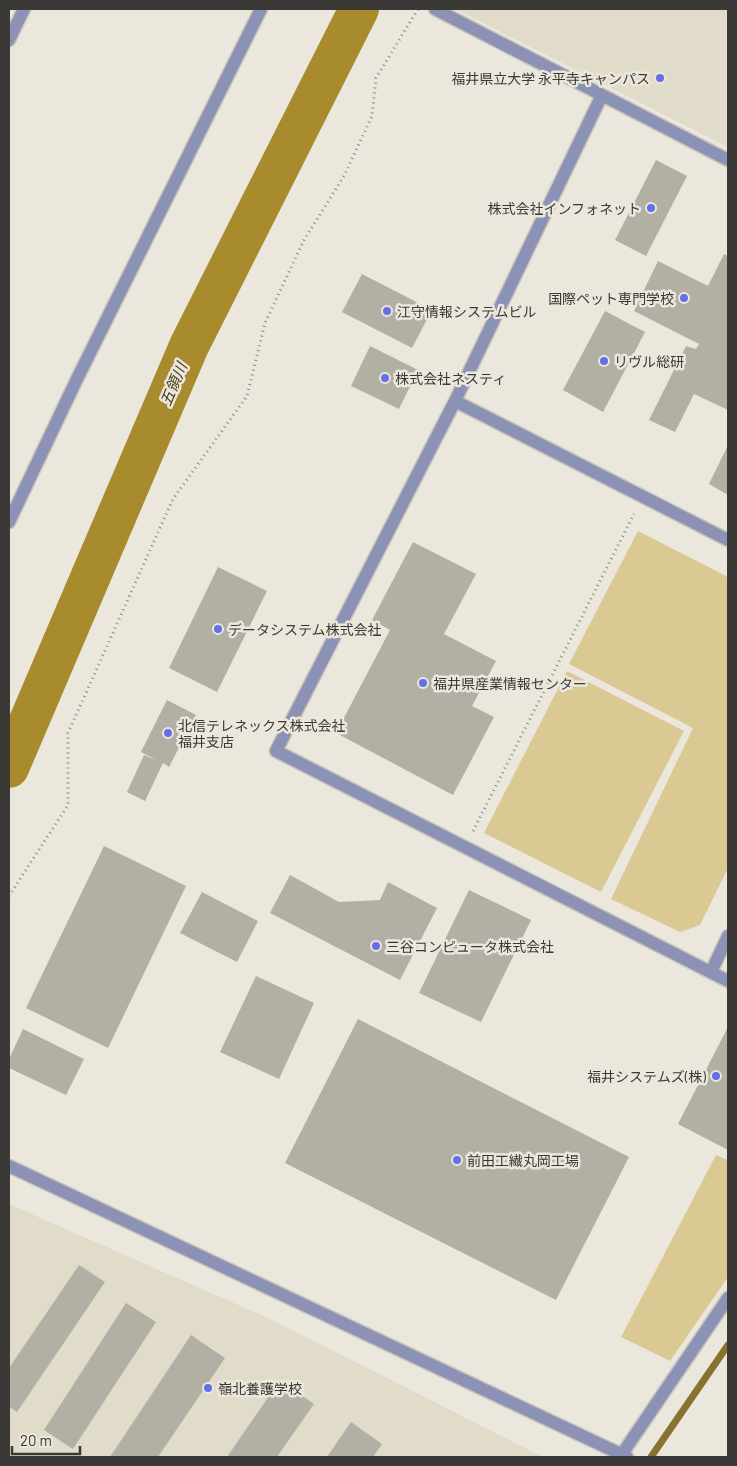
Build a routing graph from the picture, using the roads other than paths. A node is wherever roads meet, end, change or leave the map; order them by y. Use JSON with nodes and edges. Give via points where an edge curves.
{"nodes":[{"id":1,"x":24,"y":9,"type":"edge"},
{"id":2,"x":261,"y":9,"type":"edge"},
{"id":3,"x":435,"y":9,"type":"edge"},
{"id":4,"x":9,"y":40,"type":"edge"},
{"id":5,"x":602,"y":95,"type":"junction"},
{"id":6,"x":728,"y":160,"type":"edge"},
{"id":7,"x":455,"y":401,"type":"junction"},
{"id":8,"x":9,"y":522,"type":"edge"},
{"id":9,"x":728,"y":540,"type":"edge"},
{"id":10,"x":728,"y":936,"type":"edge"},
{"id":11,"x":711,"y":972,"type":"junction"},
{"id":12,"x":728,"y":981,"type":"edge"},
{"id":13,"x":9,"y":1166,"type":"edge"},
{"id":14,"x":728,"y":1298,"type":"edge"},
{"id":15,"x":623,"y":1456,"type":"edge"}],
"edges":[{"from":1,"to":4,"type":"street"},
{"from":2,"to":8,"type":"street"},
{"from":3,"to":5,"type":"street"},
{"from":5,"to":6,"type":"street"},
{"from":5,"to":7,"type":"street"},
{"from":7,"to":9,"type":"street"},
{"from":7,"to":11,"type":"street","via":[[276,751]]},
{"from":10,"to":11,"type":"street"},
{"from":11,"to":12,"type":"street"},
{"from":13,"to":15,"type":"street"},
{"from":14,"to":15,"type":"street"}]}
